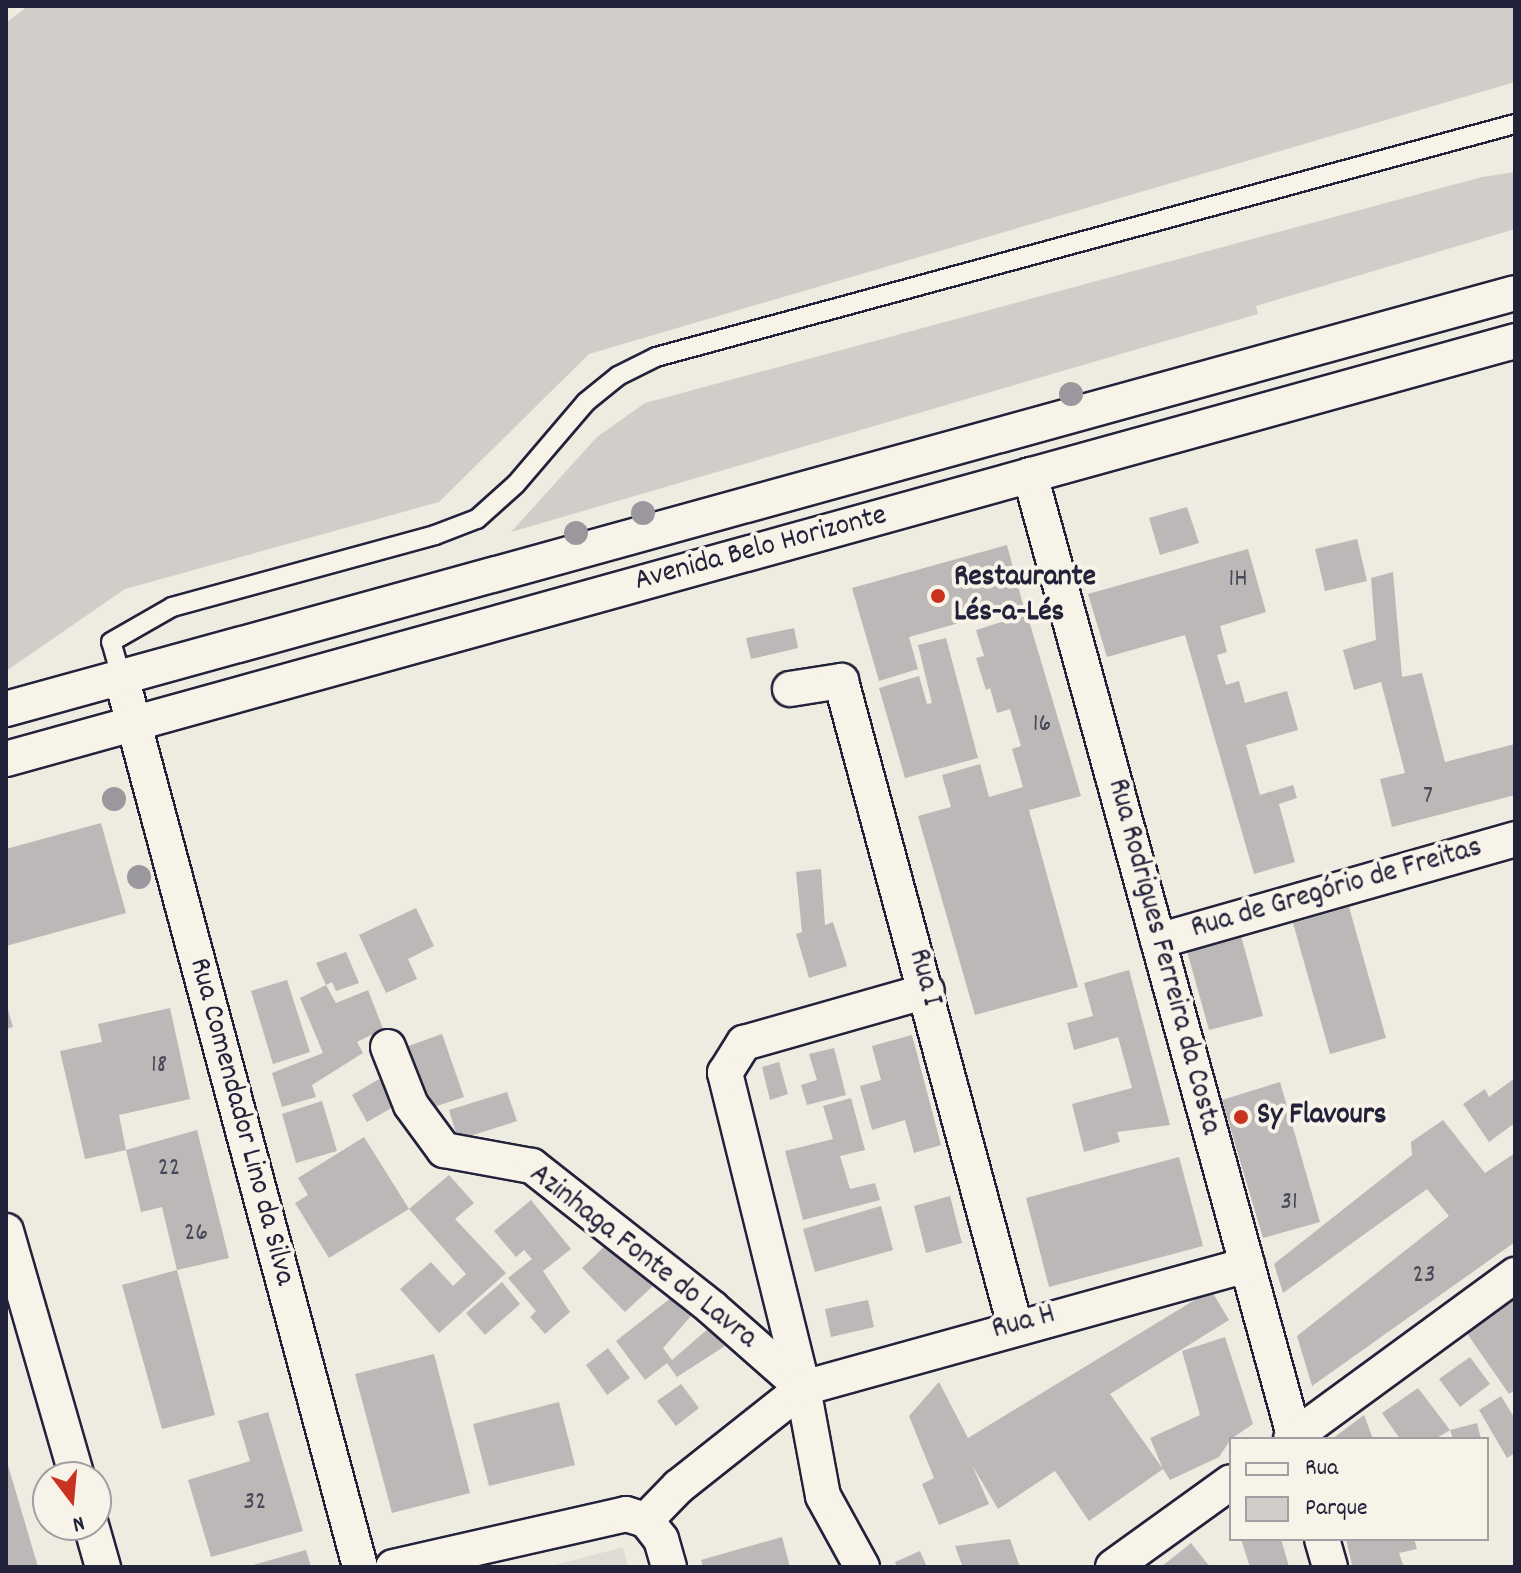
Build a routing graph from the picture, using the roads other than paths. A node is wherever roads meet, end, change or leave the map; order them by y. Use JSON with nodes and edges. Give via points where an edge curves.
{"nodes":[{"id":1,"x":1515,"y":124,"type":"edge"},
{"id":2,"x":1515,"y":293,"type":"edge"},
{"id":3,"x":1515,"y":341,"type":"edge"},
{"id":4,"x":1030,"y":475,"type":"junction"},
{"id":5,"x":121,"y":676,"type":"junction"},
{"id":6,"x":790,"y":689,"type":"dead end"},
{"id":7,"x":6,"y":709,"type":"edge"},
{"id":8,"x":134,"y":724,"type":"junction"},
{"id":9,"x":6,"y":759,"type":"edge"},
{"id":10,"x":1515,"y":839,"type":"edge"},
{"id":11,"x":1158,"y":941,"type":"junction"},
{"id":12,"x":927,"y":991,"type":"junction"},
{"id":13,"x":388,"y":1047,"type":"dead end"},
{"id":14,"x":6,"y":1231,"type":"edge"},
{"id":15,"x":1247,"y":1265,"type":"junction"},
{"id":16,"x":1515,"y":1275,"type":"edge"},
{"id":17,"x":1015,"y":1326,"type":"junction"},
{"id":18,"x":803,"y":1388,"type":"junction"},
{"id":19,"x":1293,"y":1437,"type":"edge"},
{"id":20,"x":1294,"y":1437,"type":"edge"},
{"id":21,"x":72,"y":1461,"type":"edge"},
{"id":22,"x":1229,"y":1483,"type":"edge"},
{"id":23,"x":646,"y":1520,"type":"junction"},
{"id":24,"x":96,"y":1541,"type":"edge"},
{"id":25,"x":1323,"y":1541,"type":"edge"},
{"id":26,"x":103,"y":1567,"type":"edge"},
{"id":27,"x":360,"y":1567,"type":"edge"},
{"id":28,"x":393,"y":1567,"type":"edge"},
{"id":29,"x":669,"y":1567,"type":"edge"},
{"id":30,"x":862,"y":1567,"type":"edge"},
{"id":31,"x":1113,"y":1567,"type":"edge"},
{"id":32,"x":1330,"y":1567,"type":"edge"}],
"edges":[{"from":1,"to":5,"type":"lane","via":[[656,357],[618,376],[586,402],[516,484],[477,519],[172,607],[111,642]]},
{"from":2,"to":5,"type":"street","name":"Avenida Belo Horizonte"},
{"from":3,"to":4,"type":"street","name":"Avenida Belo Horizonte"},
{"from":4,"to":8,"type":"street","name":"Avenida Belo Horizonte"},
{"from":4,"to":11,"type":"street","name":"Rua Rodrigues Ferreira da Costa"},
{"from":5,"to":7,"type":"street","name":"Avenida Belo Horizonte"},
{"from":5,"to":8,"type":"street","name":"Rua Comendador Lino da Silva"},
{"from":6,"to":12,"type":"street","name":"Rua I","via":[[841,681]]},
{"from":8,"to":9,"type":"street","name":"Avenida Belo Horizonte"},
{"from":8,"to":27,"type":"street","name":"Rua Comendador Lino da Silva"},
{"from":10,"to":11,"type":"street","name":"Rua de Gregório de Freitas"},
{"from":11,"to":15,"type":"street","name":"Rua Rodrigues Ferreira da Costa"},
{"from":12,"to":17,"type":"street","name":"Rua I"},
{"from":12,"to":18,"type":"street","via":[[744,1043],[725,1073]]},
{"from":13,"to":18,"type":"street","name":"Azinhaga Fonte do Lavra","via":[[411,1105],[444,1150],[532,1166],[711,1307]]},
{"from":14,"to":21,"type":"street"},
{"from":15,"to":17,"type":"street","name":"Rua H"},
{"from":15,"to":19,"type":"street","name":"Rua Rodrigues Ferreira da Costa"},
{"from":16,"to":20,"type":"street"},
{"from":17,"to":18,"type":"street","name":"Rua H"},
{"from":18,"to":23,"type":"street","name":"Rua H","via":[[678,1487]]},
{"from":18,"to":30,"type":"street","via":[[823,1496]]},
{"from":22,"to":31,"type":"street"},
{"from":23,"to":28,"type":"street","via":[[626,1514]]},
{"from":23,"to":29,"type":"street","via":[[661,1539]]},
{"from":24,"to":26,"type":"street"},
{"from":25,"to":32,"type":"street"}]}
